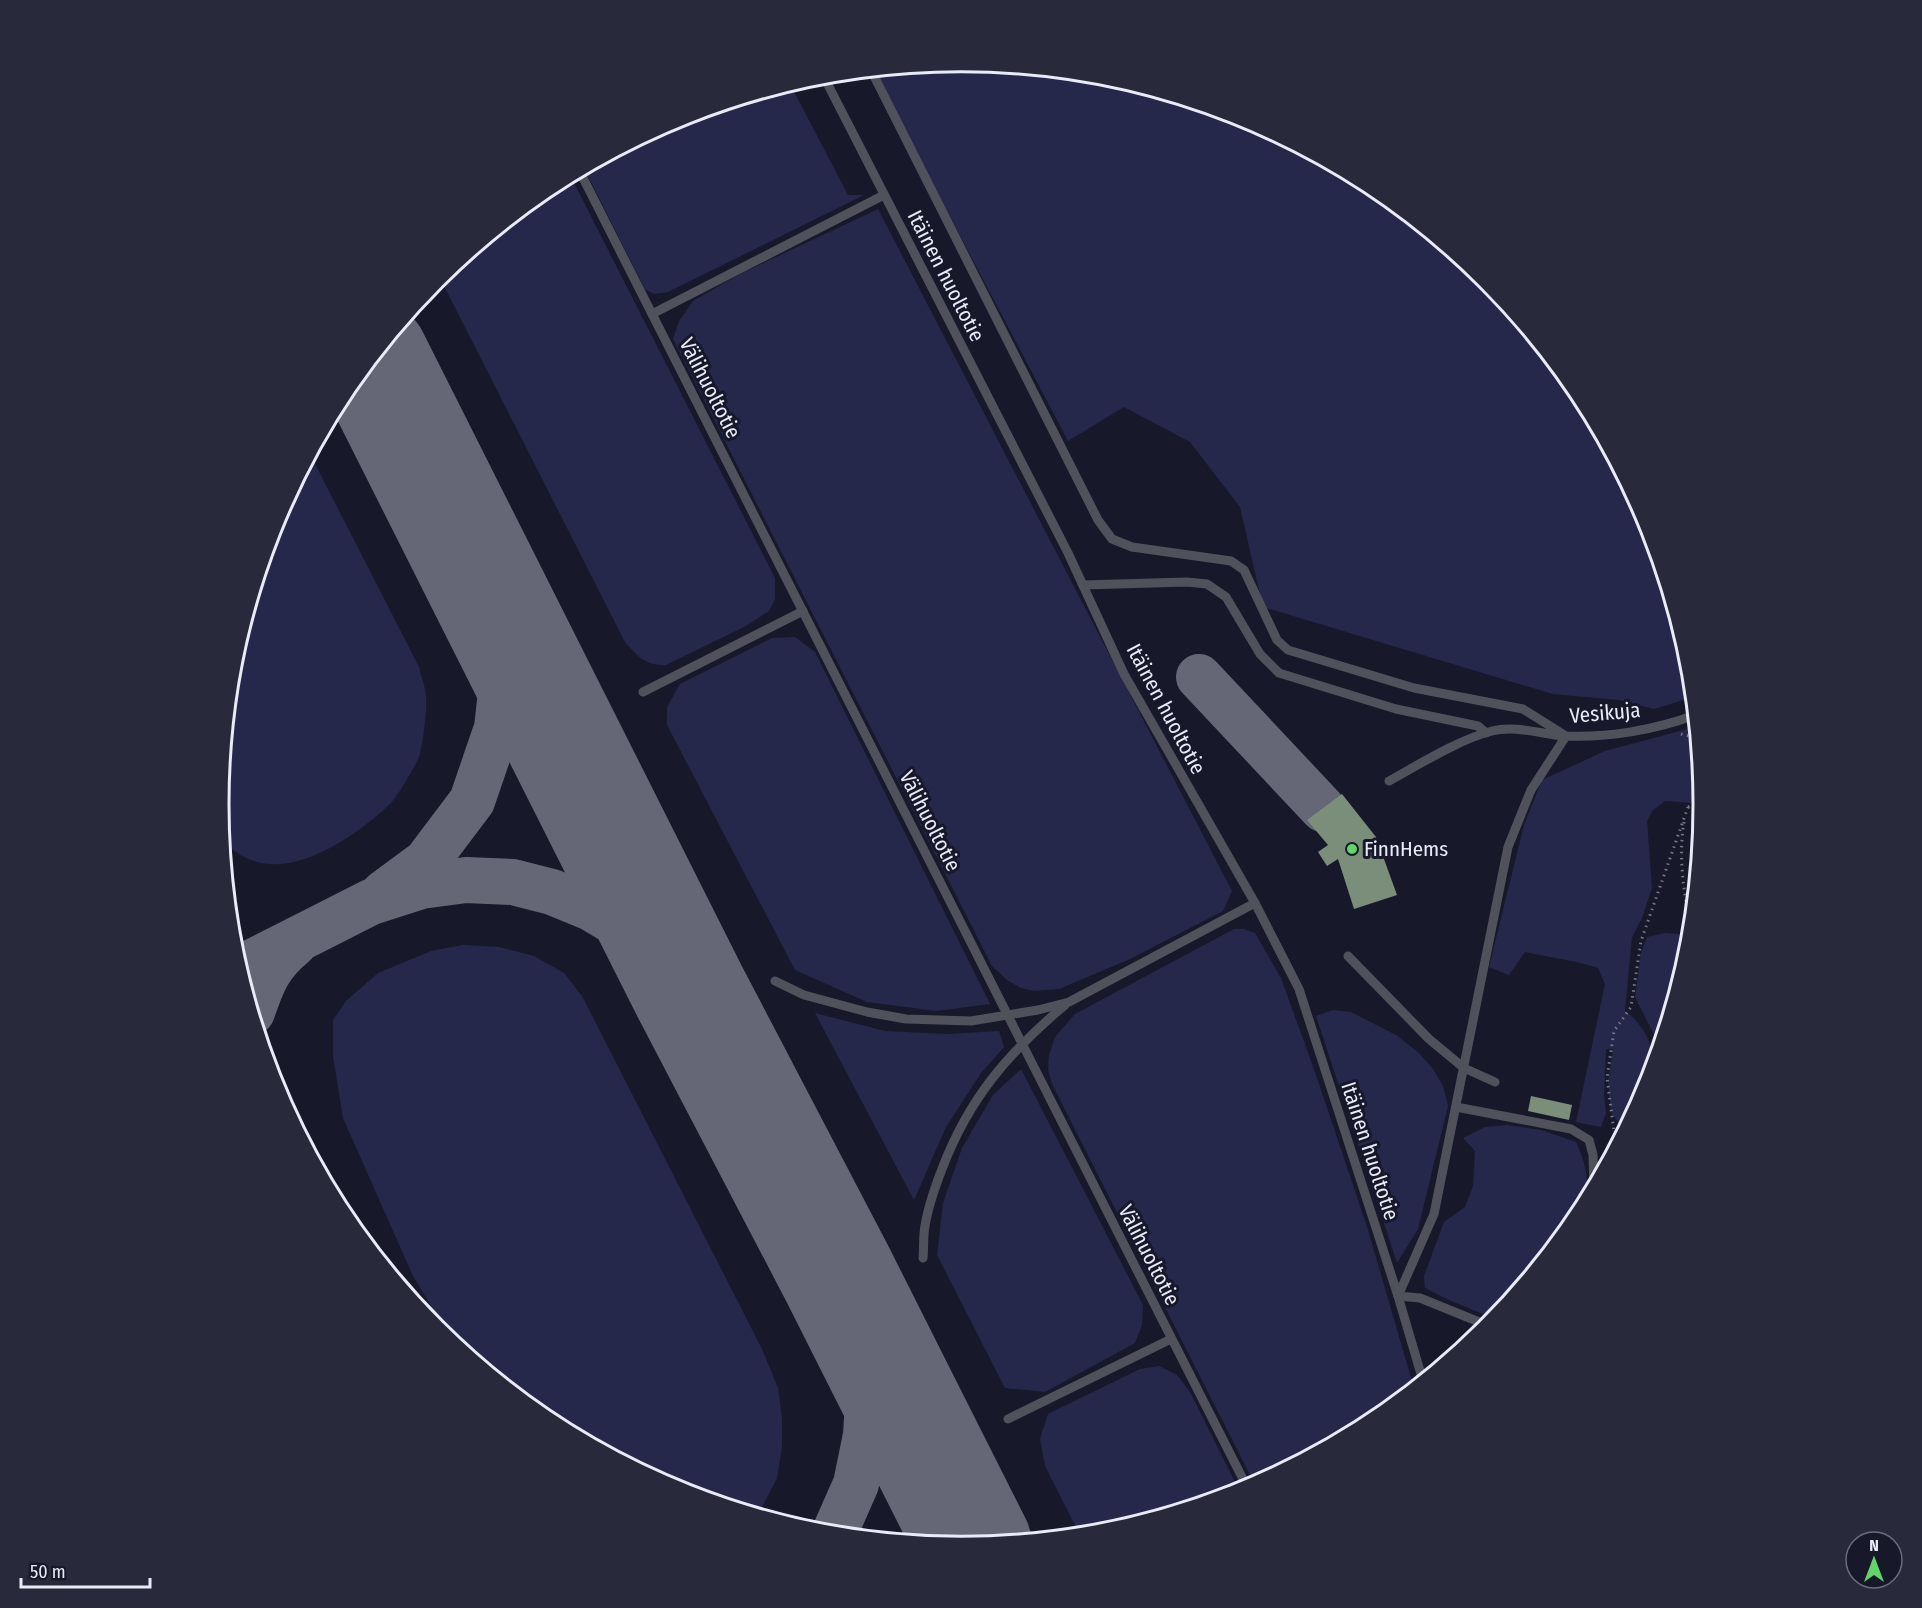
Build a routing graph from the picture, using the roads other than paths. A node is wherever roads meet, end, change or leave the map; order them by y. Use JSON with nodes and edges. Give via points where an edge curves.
{"nodes":[{"id":1,"x":875,"y":77,"type":"edge"},
{"id":2,"x":828,"y":84,"type":"edge"},
{"id":3,"x":583,"y":177,"type":"edge"},
{"id":4,"x":884,"y":195,"type":"junction"},
{"id":5,"x":652,"y":314,"type":"junction"},
{"id":6,"x":1083,"y":585,"type":"junction"},
{"id":7,"x":803,"y":610,"type":"junction"},
{"id":8,"x":643,"y":692,"type":"dead end"},
{"id":9,"x":1688,"y":718,"type":"edge"},
{"id":10,"x":1486,"y":733,"type":"junction"},
{"id":11,"x":1566,"y":736,"type":"junction"},
{"id":12,"x":1389,"y":781,"type":"dead end"},
{"id":13,"x":1255,"y":903,"type":"junction"},
{"id":14,"x":1348,"y":956,"type":"dead end"},
{"id":15,"x":775,"y":981,"type":"dead end"},
{"id":16,"x":1069,"y":1002,"type":"junction"},
{"id":17,"x":1008,"y":1015,"type":"junction"},
{"id":18,"x":1023,"y":1044,"type":"junction"},
{"id":19,"x":1464,"y":1068,"type":"junction"},
{"id":20,"x":1495,"y":1082,"type":"dead end"},
{"id":21,"x":1456,"y":1107,"type":"junction"},
{"id":22,"x":1594,"y":1172,"type":"edge"},
{"id":23,"x":923,"y":1258,"type":"dead end"},
{"id":24,"x":1398,"y":1296,"type":"junction"},
{"id":25,"x":1479,"y":1322,"type":"edge"},
{"id":26,"x":1171,"y":1339,"type":"junction"},
{"id":27,"x":1421,"y":1373,"type":"edge"},
{"id":28,"x":1008,"y":1419,"type":"dead end"},
{"id":29,"x":1243,"y":1479,"type":"edge"}],
"edges":[{"from":1,"to":11,"type":"lane","via":[[1098,520],[1112,539],[1132,547],[1231,561],[1244,570],[1277,640],[1288,650],[1414,688],[1523,709]]},
{"from":2,"to":4,"type":"lane","name":"Itäinen huoltotie"},
{"from":3,"to":5,"type":"lane","name":"Välihuoltotie"},
{"from":4,"to":5,"type":"lane"},
{"from":4,"to":6,"type":"lane","name":"Itäinen huoltotie"},
{"from":5,"to":7,"type":"lane","name":"Välihuoltotie"},
{"from":6,"to":10,"type":"lane","via":[[1208,584],[1226,597],[1260,654],[1279,673],[1396,709],[1478,726]]},
{"from":6,"to":13,"type":"lane","name":"Itäinen huoltotie","via":[[1124,674]]},
{"from":7,"to":8,"type":"lane"},
{"from":7,"to":17,"type":"lane","name":"Välihuoltotie"},
{"from":9,"to":11,"type":"lane","name":"Vesikuja","via":[[1641,730]]},
{"from":10,"to":11,"type":"lane","name":"Vesikuja","via":[[1517,730]]},
{"from":10,"to":12,"type":"lane"},
{"from":11,"to":19,"type":"lane","via":[[1531,790],[1508,847]]},
{"from":13,"to":16,"type":"lane"},
{"from":13,"to":24,"type":"lane","name":"Itäinen huoltotie","via":[[1299,989]]},
{"from":14,"to":19,"type":"lane","via":[[1429,1040]]},
{"from":15,"to":17,"type":"lane","via":[[804,995],[906,1018],[971,1021]]},
{"from":16,"to":17,"type":"lane"},
{"from":16,"to":18,"type":"lane"},
{"from":17,"to":18,"type":"lane","name":"Välihuoltotie"},
{"from":18,"to":23,"type":"lane","via":[[977,1097],[949,1149],[924,1227]]},
{"from":18,"to":26,"type":"lane","name":"Välihuoltotie"},
{"from":19,"to":20,"type":"lane"},
{"from":19,"to":21,"type":"lane"},
{"from":21,"to":22,"type":"lane","via":[[1571,1129],[1589,1140]]},
{"from":21,"to":24,"type":"lane","via":[[1434,1215]]},
{"from":24,"to":25,"type":"lane","via":[[1420,1298]]},
{"from":24,"to":27,"type":"lane","name":"Itäinen huoltotie"},
{"from":26,"to":28,"type":"lane"},
{"from":26,"to":29,"type":"lane","name":"Välihuoltotie"}]}
